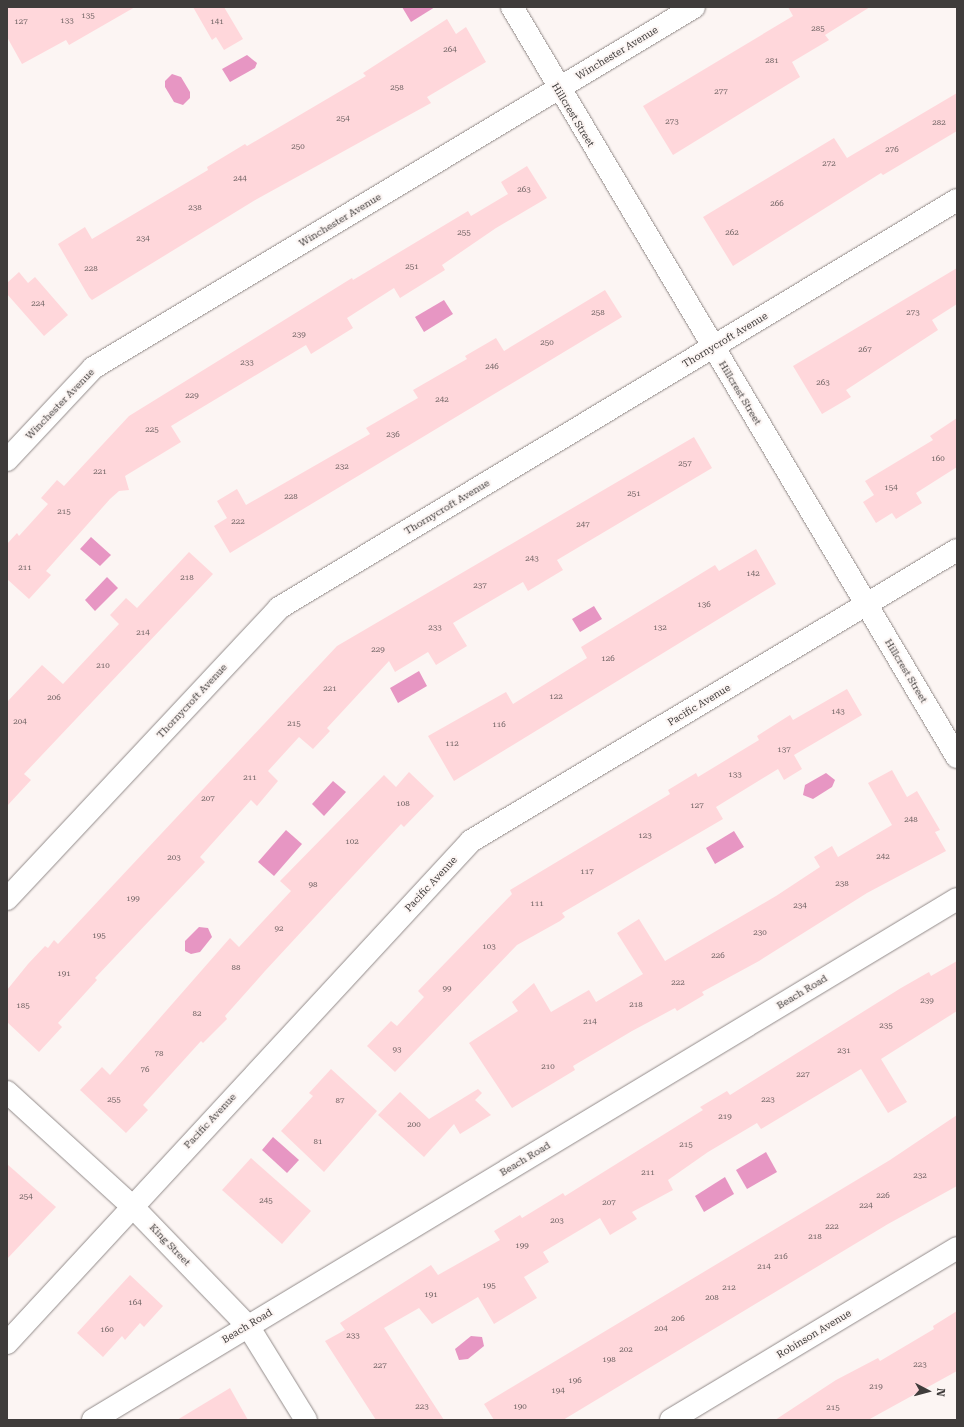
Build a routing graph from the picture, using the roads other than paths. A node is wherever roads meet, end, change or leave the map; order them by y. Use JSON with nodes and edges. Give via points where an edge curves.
{"nodes":[{"id":1,"x":512,"y":7,"type":"edge"},
{"id":2,"x":694,"y":7,"type":"edge"},
{"id":3,"x":558,"y":89,"type":"junction"},
{"id":4,"x":957,"y":200,"type":"edge"},
{"id":5,"x":712,"y":347,"type":"junction"},
{"id":6,"x":7,"y":460,"type":"edge"},
{"id":7,"x":957,"y":550,"type":"edge"},
{"id":8,"x":866,"y":605,"type":"junction"},
{"id":9,"x":957,"y":757,"type":"edge"},
{"id":10,"x":7,"y":899,"type":"edge"},
{"id":11,"x":957,"y":899,"type":"edge"},
{"id":12,"x":7,"y":1092,"type":"edge"},
{"id":13,"x":132,"y":1206,"type":"junction"},
{"id":14,"x":957,"y":1248,"type":"edge"},
{"id":15,"x":248,"y":1326,"type":"junction"},
{"id":16,"x":7,"y":1343,"type":"edge"},
{"id":17,"x":93,"y":1420,"type":"edge"},
{"id":18,"x":306,"y":1420,"type":"edge"},
{"id":19,"x":671,"y":1420,"type":"edge"}],
"edges":[{"from":1,"to":3,"type":"street","name":"Hillcrest Street"},
{"from":2,"to":3,"type":"street","name":"Winchester Avenue"},
{"from":3,"to":5,"type":"street","name":"Hillcrest Street"},
{"from":3,"to":6,"type":"street","name":"Winchester Avenue","via":[[93,368]]},
{"from":4,"to":5,"type":"street","name":"Thornycroft Avenue"},
{"from":5,"to":8,"type":"street","name":"Hillcrest Street"},
{"from":5,"to":10,"type":"street","name":"Thornycroft Avenue","via":[[278,608]]},
{"from":7,"to":8,"type":"street","name":"Pacific Avenue"},
{"from":8,"to":9,"type":"street","name":"Hillcrest Street"},
{"from":8,"to":13,"type":"street","name":"Pacific Avenue","via":[[471,841]]},
{"from":11,"to":15,"type":"street","name":"Beach Road"},
{"from":12,"to":13,"type":"street","name":"King Street"},
{"from":13,"to":15,"type":"street","name":"King Street"},
{"from":13,"to":16,"type":"street","name":"Pacific Avenue"},
{"from":14,"to":19,"type":"street","name":"Robinson Avenue"},
{"from":15,"to":17,"type":"street","name":"Beach Road"},
{"from":15,"to":18,"type":"street","name":"King Street"}]}
